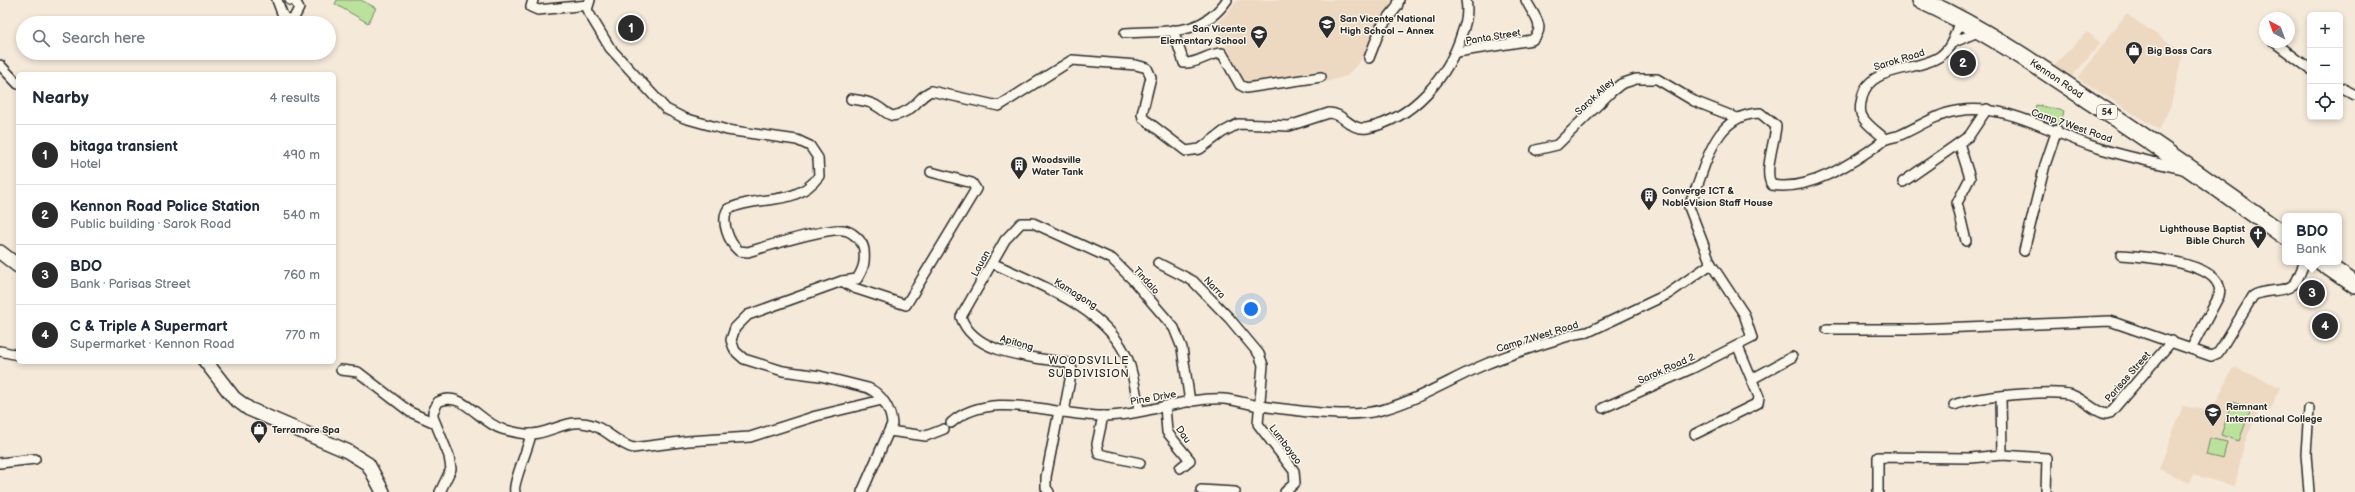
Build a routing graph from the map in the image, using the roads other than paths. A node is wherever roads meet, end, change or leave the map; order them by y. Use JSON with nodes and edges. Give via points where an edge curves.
{"nodes":[{"id":1,"x":276,"y":0,"type":"edge"},
{"id":2,"x":290,"y":0,"type":"edge"},
{"id":3,"x":533,"y":0,"type":"edge"},
{"id":4,"x":1227,"y":0,"type":"edge"},
{"id":5,"x":1399,"y":0,"type":"edge"},
{"id":6,"x":1466,"y":0,"type":"edge"},
{"id":7,"x":1526,"y":0,"type":"edge"},
{"id":8,"x":1921,"y":0,"type":"edge"},
{"id":9,"x":589,"y":2,"type":"edge"},
{"id":10,"x":283,"y":16,"type":"edge"},
{"id":11,"x":295,"y":16,"type":"edge"},
{"id":12,"x":1960,"y":18,"type":"junction"},
{"id":13,"x":1173,"y":30,"type":"junction"},
{"id":14,"x":1983,"y":30,"type":"junction"},
{"id":15,"x":1125,"y":32,"type":"dead end"},
{"id":16,"x":1952,"y":43,"type":"junction"},
{"id":17,"x":2282,"y":48,"type":"edge"},
{"id":18,"x":1457,"y":52,"type":"junction"},
{"id":19,"x":1369,"y":58,"type":"dead end"},
{"id":20,"x":0,"y":65,"type":"edge"},
{"id":21,"x":2307,"y":67,"type":"edge"},
{"id":22,"x":1321,"y":77,"type":"dead end"},
{"id":23,"x":16,"y":82,"type":"edge"},
{"id":24,"x":2343,"y":89,"type":"edge"},
{"id":25,"x":2355,"y":95,"type":"edge"},
{"id":26,"x":851,"y":99,"type":"dead end"},
{"id":27,"x":1987,"y":109,"type":"junction"},
{"id":28,"x":1737,"y":118,"type":"junction"},
{"id":29,"x":2057,"y":130,"type":"junction"},
{"id":30,"x":1885,"y":139,"type":"junction"},
{"id":31,"x":1959,"y":143,"type":"junction"},
{"id":32,"x":1536,"y":150,"type":"dead end"},
{"id":33,"x":931,"y":172,"type":"dead end"},
{"id":34,"x":2197,"y":172,"type":"junction"},
{"id":35,"x":1903,"y":182,"type":"dead end"},
{"id":36,"x":1028,"y":222,"type":"joint"},
{"id":37,"x":2282,"y":234,"type":"edge"},
{"id":38,"x":1966,"y":241,"type":"dead end"},
{"id":39,"x":2024,"y":251,"type":"dead end"},
{"id":40,"x":0,"y":252,"type":"edge"},
{"id":41,"x":2121,"y":255,"type":"dead end"},
{"id":42,"x":1158,"y":262,"type":"dead end"},
{"id":43,"x":992,"y":263,"type":"junction"},
{"id":44,"x":16,"y":264,"type":"edge"},
{"id":45,"x":1711,"y":264,"type":"junction"},
{"id":46,"x":2304,"y":265,"type":"edge"},
{"id":47,"x":2326,"y":265,"type":"edge"},
{"id":48,"x":842,"y":281,"type":"junction"},
{"id":49,"x":2355,"y":285,"type":"edge"},
{"id":50,"x":963,"y":324,"type":"joint"},
{"id":51,"x":1827,"y":329,"type":"dead end"},
{"id":52,"x":2172,"y":341,"type":"junction"},
{"id":53,"x":1738,"y":347,"type":"junction"},
{"id":54,"x":2191,"y":349,"type":"junction"},
{"id":55,"x":0,"y":352,"type":"edge"},
{"id":56,"x":16,"y":355,"type":"edge"},
{"id":57,"x":1792,"y":357,"type":"dead end"},
{"id":58,"x":208,"y":364,"type":"edge"},
{"id":59,"x":341,"y":370,"type":"dead end"},
{"id":60,"x":1752,"y":379,"type":"junction"},
{"id":61,"x":2001,"y":398,"type":"junction"},
{"id":62,"x":882,"y":400,"type":"junction"},
{"id":63,"x":1190,"y":402,"type":"junction"},
{"id":64,"x":1258,"y":405,"type":"junction"},
{"id":65,"x":1954,"y":405,"type":"dead end"},
{"id":66,"x":1165,"y":406,"type":"junction"},
{"id":67,"x":1603,"y":408,"type":"dead end"},
{"id":68,"x":2309,"y":409,"type":"dead end"},
{"id":69,"x":1139,"y":410,"type":"junction"},
{"id":70,"x":1061,"y":412,"type":"junction"},
{"id":71,"x":1363,"y":414,"type":"joint"},
{"id":72,"x":1103,"y":416,"type":"junction"},
{"id":73,"x":435,"y":423,"type":"junction"},
{"id":74,"x":889,"y":431,"type":"junction"},
{"id":75,"x":531,"y":434,"type":"junction"},
{"id":76,"x":1695,"y":434,"type":"dead end"},
{"id":77,"x":2002,"y":456,"type":"junction"},
{"id":78,"x":35,"y":459,"type":"dead end"},
{"id":79,"x":0,"y":463,"type":"edge"},
{"id":80,"x":1140,"y":463,"type":"dead end"},
{"id":81,"x":1180,"y":468,"type":"dead end"},
{"id":82,"x":1201,"y":490,"type":"dead end"},
{"id":83,"x":383,"y":492,"type":"edge"},
{"id":84,"x":440,"y":492,"type":"edge"},
{"id":85,"x":515,"y":492,"type":"edge"},
{"id":86,"x":862,"y":492,"type":"edge"},
{"id":87,"x":1049,"y":492,"type":"edge"},
{"id":88,"x":1235,"y":492,"type":"edge"},
{"id":89,"x":1285,"y":492,"type":"edge"},
{"id":90,"x":1878,"y":492,"type":"edge"},
{"id":91,"x":2046,"y":492,"type":"edge"},
{"id":92,"x":2309,"y":492,"type":"edge"}],
"edges":[{"from":1,"to":10,"type":"street"},
{"from":2,"to":11,"type":"street","via":[[299,8]]},
{"from":3,"to":9,"type":"street","via":[[532,7],[538,10]]},
{"from":4,"to":13,"type":"street","via":[[1221,9],[1197,27]]},
{"from":5,"to":19,"type":"street","via":[[1397,7],[1381,27]]},
{"from":6,"to":18,"type":"street","via":[[1465,25]]},
{"from":7,"to":18,"type":"street","name":"Panta Street","via":[[1538,19],[1539,35],[1532,40]]},
{"from":8,"to":12,"type":"highway","name":"Kennon Road","number":"54"},
{"from":9,"to":48,"type":"street","via":[[587,10],[590,18],[607,44],[672,114],[727,130],[782,137],[810,146],[818,158],[819,176],[808,190],[789,197],[733,207],[726,213],[726,224],[733,245],[744,252],[843,230],[855,235],[864,247],[865,263],[857,279]]},
{"from":12,"to":14,"type":"highway","name":"Kennon Road","number":"54"},
{"from":12,"to":16,"type":"street","name":"Sarok Road"},
{"from":13,"to":15,"type":"street"},
{"from":13,"to":22,"type":"street","via":[[1184,63],[1190,64],[1214,53],[1222,53],[1240,85],[1246,88]]},
{"from":14,"to":16,"type":"street","name":"Sarok Road"},
{"from":14,"to":34,"type":"highway","name":"Kennon Road","number":"54"},
{"from":16,"to":30,"type":"street","name":"Sarok Road","via":[[1939,57],[1923,65],[1873,79],[1865,87],[1860,107],[1862,117]]},
{"from":17,"to":21,"type":"street"},
{"from":18,"to":26,"type":"street","via":[[1441,78],[1408,110],[1390,121],[1357,128],[1335,113],[1328,113],[1290,126],[1238,124],[1207,145],[1194,150],[1186,150],[1143,118],[1151,77],[1147,68],[1136,65],[1072,60],[999,106],[931,92],[923,95],[912,108],[897,116],[888,116],[876,105]]},
{"from":20,"to":23,"type":"street"},
{"from":24,"to":25,"type":"street"},
{"from":27,"to":29,"type":"street","name":"Camp 7 West Road"},
{"from":27,"to":30,"type":"street","name":"Camp 7 West Road","via":[[1955,111]]},
{"from":27,"to":31,"type":"street","via":[[1969,136]]},
{"from":28,"to":30,"type":"street","name":"Camp 7 West Road","via":[[1749,113],[1760,113],[1776,126],[1768,176],[1772,185],[1785,188],[1840,169],[1870,152]]},
{"from":28,"to":32,"type":"street","name":"Sarok Alley","via":[[1687,98],[1657,79],[1636,79],[1621,84],[1611,92],[1557,145]]},
{"from":28,"to":45,"type":"street","name":"Camp 7 West Road","via":[[1712,144],[1689,207]]},
{"from":29,"to":34,"type":"street","name":"Camp 7 West Road","via":[[2091,145]]},
{"from":29,"to":39,"type":"street","via":[[2045,165]]},
{"from":31,"to":35,"type":"street"},
{"from":31,"to":38,"type":"street","via":[[1970,178],[1957,203]]},
{"from":33,"to":48,"type":"street","via":[[972,183],[976,189],[906,305],[854,288]]},
{"from":34,"to":37,"type":"highway","name":"Kennon Road","number":"54"},
{"from":36,"to":43,"type":"street","name":"Lauan","via":[[1021,223],[1011,232]]},
{"from":36,"to":63,"type":"street","name":"Tindalo","via":[[1112,259],[1132,279],[1174,328],[1182,348]]},
{"from":40,"to":44,"type":"main road"},
{"from":41,"to":54,"type":"street","via":[[2189,266],[2209,272],[2217,279],[2221,289],[2219,296]]},
{"from":42,"to":64,"type":"street","name":"Narra","via":[[1193,281],[1259,354],[1263,365]]},
{"from":43,"to":50,"type":"street","name":"Lauan","via":[[961,317]]},
{"from":43,"to":69,"type":"street","name":"Kamagong","via":[[1045,287],[1094,317],[1116,339],[1127,358],[1134,378]]},
{"from":45,"to":53,"type":"street","name":"Camp 7 West Road","via":[[1744,314],[1749,326],[1752,338]]},
{"from":45,"to":71,"type":"street","name":"Camp 7 West Road","via":[[1668,294],[1588,332],[1488,363],[1408,401],[1385,410]]},
{"from":46,"to":54,"type":"street","via":[[2297,281],[2291,286],[2253,296],[2218,353],[2208,356]]},
{"from":47,"to":49,"type":"highway"},
{"from":48,"to":62,"type":"street","via":[[748,315],[735,328],[731,340],[735,351],[744,359],[783,371],[820,376],[868,388]]},
{"from":50,"to":70,"type":"street","name":"Apitong","via":[[978,338],[1009,353],[1068,363],[1072,369]]},
{"from":51,"to":52,"type":"street","via":[[1923,329],[2110,321]]},
{"from":52,"to":54,"type":"street"},
{"from":52,"to":61,"type":"street","name":"Parisas Street","via":[[2110,413],[2106,414],[2067,393]]},
{"from":53,"to":60,"type":"street"},
{"from":53,"to":67,"type":"street","name":"Sarok Road 2"},
{"from":55,"to":56,"type":"street"},
{"from":57,"to":60,"type":"street"},
{"from":58,"to":83,"type":"main road","via":[[234,398],[249,409],[347,451],[368,464]]},
{"from":59,"to":73,"type":"street","via":[[358,372],[410,412]]},
{"from":60,"to":76,"type":"street","via":[[1759,397],[1758,403]]},
{"from":61,"to":65,"type":"street","via":[[1970,400]]},
{"from":61,"to":77,"type":"street"},
{"from":62,"to":74,"type":"street","via":[[891,414],[892,424]]},
{"from":62,"to":75,"type":"street","via":[[816,416],[750,437],[633,448],[625,446],[598,427],[584,422]]},
{"from":63,"to":64,"type":"street","name":"Pine Drive","via":[[1224,399]]},
{"from":63,"to":66,"type":"street","name":"Pine Drive"},
{"from":64,"to":71,"type":"street","name":"Pine Drive"},
{"from":64,"to":89,"type":"street","name":"Lumbayao","via":[[1260,428],[1281,451],[1294,471],[1295,483]]},
{"from":66,"to":69,"type":"street","name":"Pine Drive"},
{"from":66,"to":81,"type":"street","name":"Dau","via":[[1167,432],[1190,460]]},
{"from":68,"to":92,"type":"street","via":[[2306,454]]},
{"from":69,"to":72,"type":"street","name":"Pine Drive"},
{"from":70,"to":72,"type":"street","name":"Pine Drive"},
{"from":70,"to":74,"type":"street","name":"Pine Drive","via":[[1038,408],[984,406],[961,414],[948,426],[926,436]]},
{"from":70,"to":87,"type":"street","name":"Apitong","via":[[1046,477],[1046,488]]},
{"from":72,"to":80,"type":"street","via":[[1097,444],[1099,454]]},
{"from":73,"to":75,"type":"street","via":[[433,417],[436,406],[450,399],[460,401],[489,424]]},
{"from":73,"to":84,"type":"street","via":[[449,456],[451,469]]},
{"from":74,"to":86,"type":"street"},
{"from":75,"to":85,"type":"street","via":[[525,459],[516,477]]},
{"from":77,"to":90,"type":"street","via":[[1878,457]]},
{"from":77,"to":91,"type":"street","via":[[2046,458]]},
{"from":78,"to":79,"type":"street"},
{"from":82,"to":88,"type":"street"}]}
